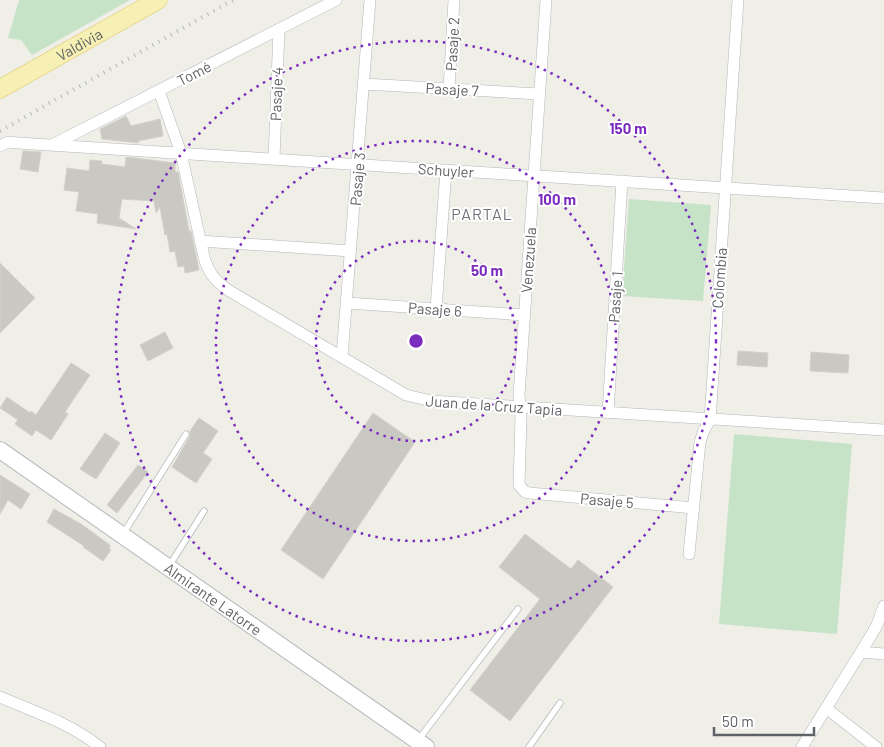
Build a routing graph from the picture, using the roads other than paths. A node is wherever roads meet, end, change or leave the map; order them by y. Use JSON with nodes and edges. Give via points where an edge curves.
{"nodes":[{"id":1,"x":158,"y":0,"type":"edge"},
{"id":2,"x":336,"y":0,"type":"edge"},
{"id":3,"x":370,"y":0,"type":"edge"},
{"id":4,"x":454,"y":0,"type":"edge"},
{"id":5,"x":546,"y":0,"type":"edge"},
{"id":6,"x":738,"y":0,"type":"edge"},
{"id":7,"x":279,"y":29,"type":"junction"},
{"id":8,"x":364,"y":84,"type":"junction"},
{"id":9,"x":0,"y":89,"type":"edge"},
{"id":10,"x":449,"y":89,"type":"junction"},
{"id":11,"x":159,"y":91,"type":"junction"},
{"id":12,"x":539,"y":94,"type":"junction"},
{"id":13,"x":4,"y":144,"type":"edge"},
{"id":14,"x":53,"y":145,"type":"junction"},
{"id":15,"x":181,"y":152,"type":"junction"},
{"id":16,"x":274,"y":159,"type":"junction"},
{"id":17,"x":358,"y":164,"type":"junction"},
{"id":18,"x":446,"y":170,"type":"junction"},
{"id":19,"x":534,"y":176,"type":"junction"},
{"id":20,"x":622,"y":181,"type":"junction"},
{"id":21,"x":725,"y":188,"type":"junction"},
{"id":22,"x":884,"y":198,"type":"edge"},
{"id":23,"x":200,"y":241,"type":"junction"},
{"id":24,"x":351,"y":251,"type":"junction"},
{"id":25,"x":347,"y":303,"type":"junction"},
{"id":26,"x":436,"y":309,"type":"junction"},
{"id":27,"x":524,"y":315,"type":"junction"},
{"id":28,"x":342,"y":357,"type":"junction"},
{"id":29,"x":520,"y":407,"type":"junction"},
{"id":30,"x":608,"y":413,"type":"junction"},
{"id":31,"x":710,"y":420,"type":"junction"},
{"id":32,"x":884,"y":430,"type":"edge"},
{"id":33,"x":186,"y":434,"type":"dead end"},
{"id":34,"x":0,"y":450,"type":"edge"},
{"id":35,"x":522,"y":489,"type":"joint"},
{"id":36,"x":694,"y":508,"type":"junction"},
{"id":37,"x":204,"y":511,"type":"dead end"},
{"id":38,"x":122,"y":536,"type":"junction"},
{"id":39,"x":689,"y":554,"type":"dead end"},
{"id":40,"x":168,"y":568,"type":"junction"},
{"id":41,"x":884,"y":606,"type":"edge"},
{"id":42,"x":518,"y":609,"type":"dead end"},
{"id":43,"x":861,"y":652,"type":"junction"},
{"id":44,"x":884,"y":654,"type":"edge"},
{"id":45,"x":0,"y":697,"type":"edge"},
{"id":46,"x":560,"y":703,"type":"dead end"},
{"id":47,"x":826,"y":708,"type":"junction"},
{"id":48,"x":422,"y":744,"type":"edge"},
{"id":49,"x":100,"y":747,"type":"edge"},
{"id":50,"x":529,"y":747,"type":"edge"},
{"id":51,"x":802,"y":747,"type":"edge"},
{"id":52,"x":876,"y":747,"type":"edge"}],
"edges":[{"from":1,"to":9,"type":"main road","name":"Valdivia"},
{"from":2,"to":7,"type":"street","name":"Tomé"},
{"from":3,"to":8,"type":"street","name":"Pasaje 3"},
{"from":4,"to":10,"type":"street","name":"Pasaje 2"},
{"from":5,"to":12,"type":"street","name":"Venezuela"},
{"from":6,"to":21,"type":"street","name":"Colombia"},
{"from":7,"to":11,"type":"street","name":"Tomé"},
{"from":7,"to":16,"type":"street","name":"Pasaje 4"},
{"from":8,"to":10,"type":"street","name":"Pasaje 7"},
{"from":8,"to":17,"type":"street","name":"Pasaje 3"},
{"from":10,"to":12,"type":"street","name":"Pasaje 7"},
{"from":11,"to":14,"type":"street","name":"Tomé"},
{"from":11,"to":15,"type":"street","name":"Juan de la Cruz Tapia"},
{"from":12,"to":19,"type":"street","name":"Venezuela"},
{"from":13,"to":14,"type":"street","name":"Schuyler"},
{"from":14,"to":15,"type":"street","name":"Schuyler"},
{"from":15,"to":16,"type":"street","name":"Schuyler"},
{"from":15,"to":23,"type":"street","name":"Juan de la Cruz Tapia"},
{"from":16,"to":17,"type":"street","name":"Schuyler"},
{"from":17,"to":18,"type":"street","name":"Schuyler"},
{"from":17,"to":24,"type":"street","name":"Pasaje 3"},
{"from":18,"to":19,"type":"street","name":"Schuyler"},
{"from":18,"to":26,"type":"street"},
{"from":19,"to":20,"type":"street","name":"Schuyler"},
{"from":19,"to":27,"type":"street","name":"Venezuela"},
{"from":20,"to":21,"type":"street","name":"Schuyler"},
{"from":20,"to":30,"type":"street","name":"Pasaje 1"},
{"from":21,"to":22,"type":"street","name":"Schuyler"},
{"from":21,"to":31,"type":"street","name":"Colombia"},
{"from":23,"to":24,"type":"street"},
{"from":23,"to":28,"type":"street","name":"Juan de la Cruz Tapia","via":[[206,266],[215,280]]},
{"from":24,"to":25,"type":"street","name":"Pasaje 3"},
{"from":25,"to":26,"type":"street","name":"Pasaje 6"},
{"from":25,"to":28,"type":"street","name":"Pasaje 3"},
{"from":26,"to":27,"type":"street","name":"Pasaje 6"},
{"from":27,"to":29,"type":"street","name":"Venezuela"},
{"from":28,"to":29,"type":"street","name":"Juan de la Cruz Tapia","via":[[414,398]]},
{"from":29,"to":30,"type":"street","name":"Juan de la Cruz Tapia"},
{"from":29,"to":35,"type":"street","name":"Venezuela","via":[[518,480]]},
{"from":30,"to":31,"type":"street","name":"Juan de la Cruz Tapia"},
{"from":31,"to":32,"type":"street","name":"Juan de la Cruz Tapia"},
{"from":31,"to":36,"type":"street","name":"Colombia","via":[[700,442]]},
{"from":33,"to":38,"type":"lane"},
{"from":34,"to":38,"type":"main road","name":"Almirante Latorre"},
{"from":35,"to":36,"type":"street","name":"Pasaje 5","via":[[530,493]]},
{"from":36,"to":39,"type":"street","name":"Colombia"},
{"from":37,"to":40,"type":"lane"},
{"from":38,"to":40,"type":"main road","name":"Almirante Latorre"},
{"from":40,"to":48,"type":"main road","name":"Almirante Latorre"},
{"from":41,"to":43,"type":"street"},
{"from":42,"to":48,"type":"lane"},
{"from":43,"to":44,"type":"street"},
{"from":43,"to":47,"type":"street"},
{"from":45,"to":49,"type":"street","via":[[65,724]]},
{"from":46,"to":50,"type":"lane"},
{"from":47,"to":51,"type":"street"},
{"from":47,"to":52,"type":"street"}]}
